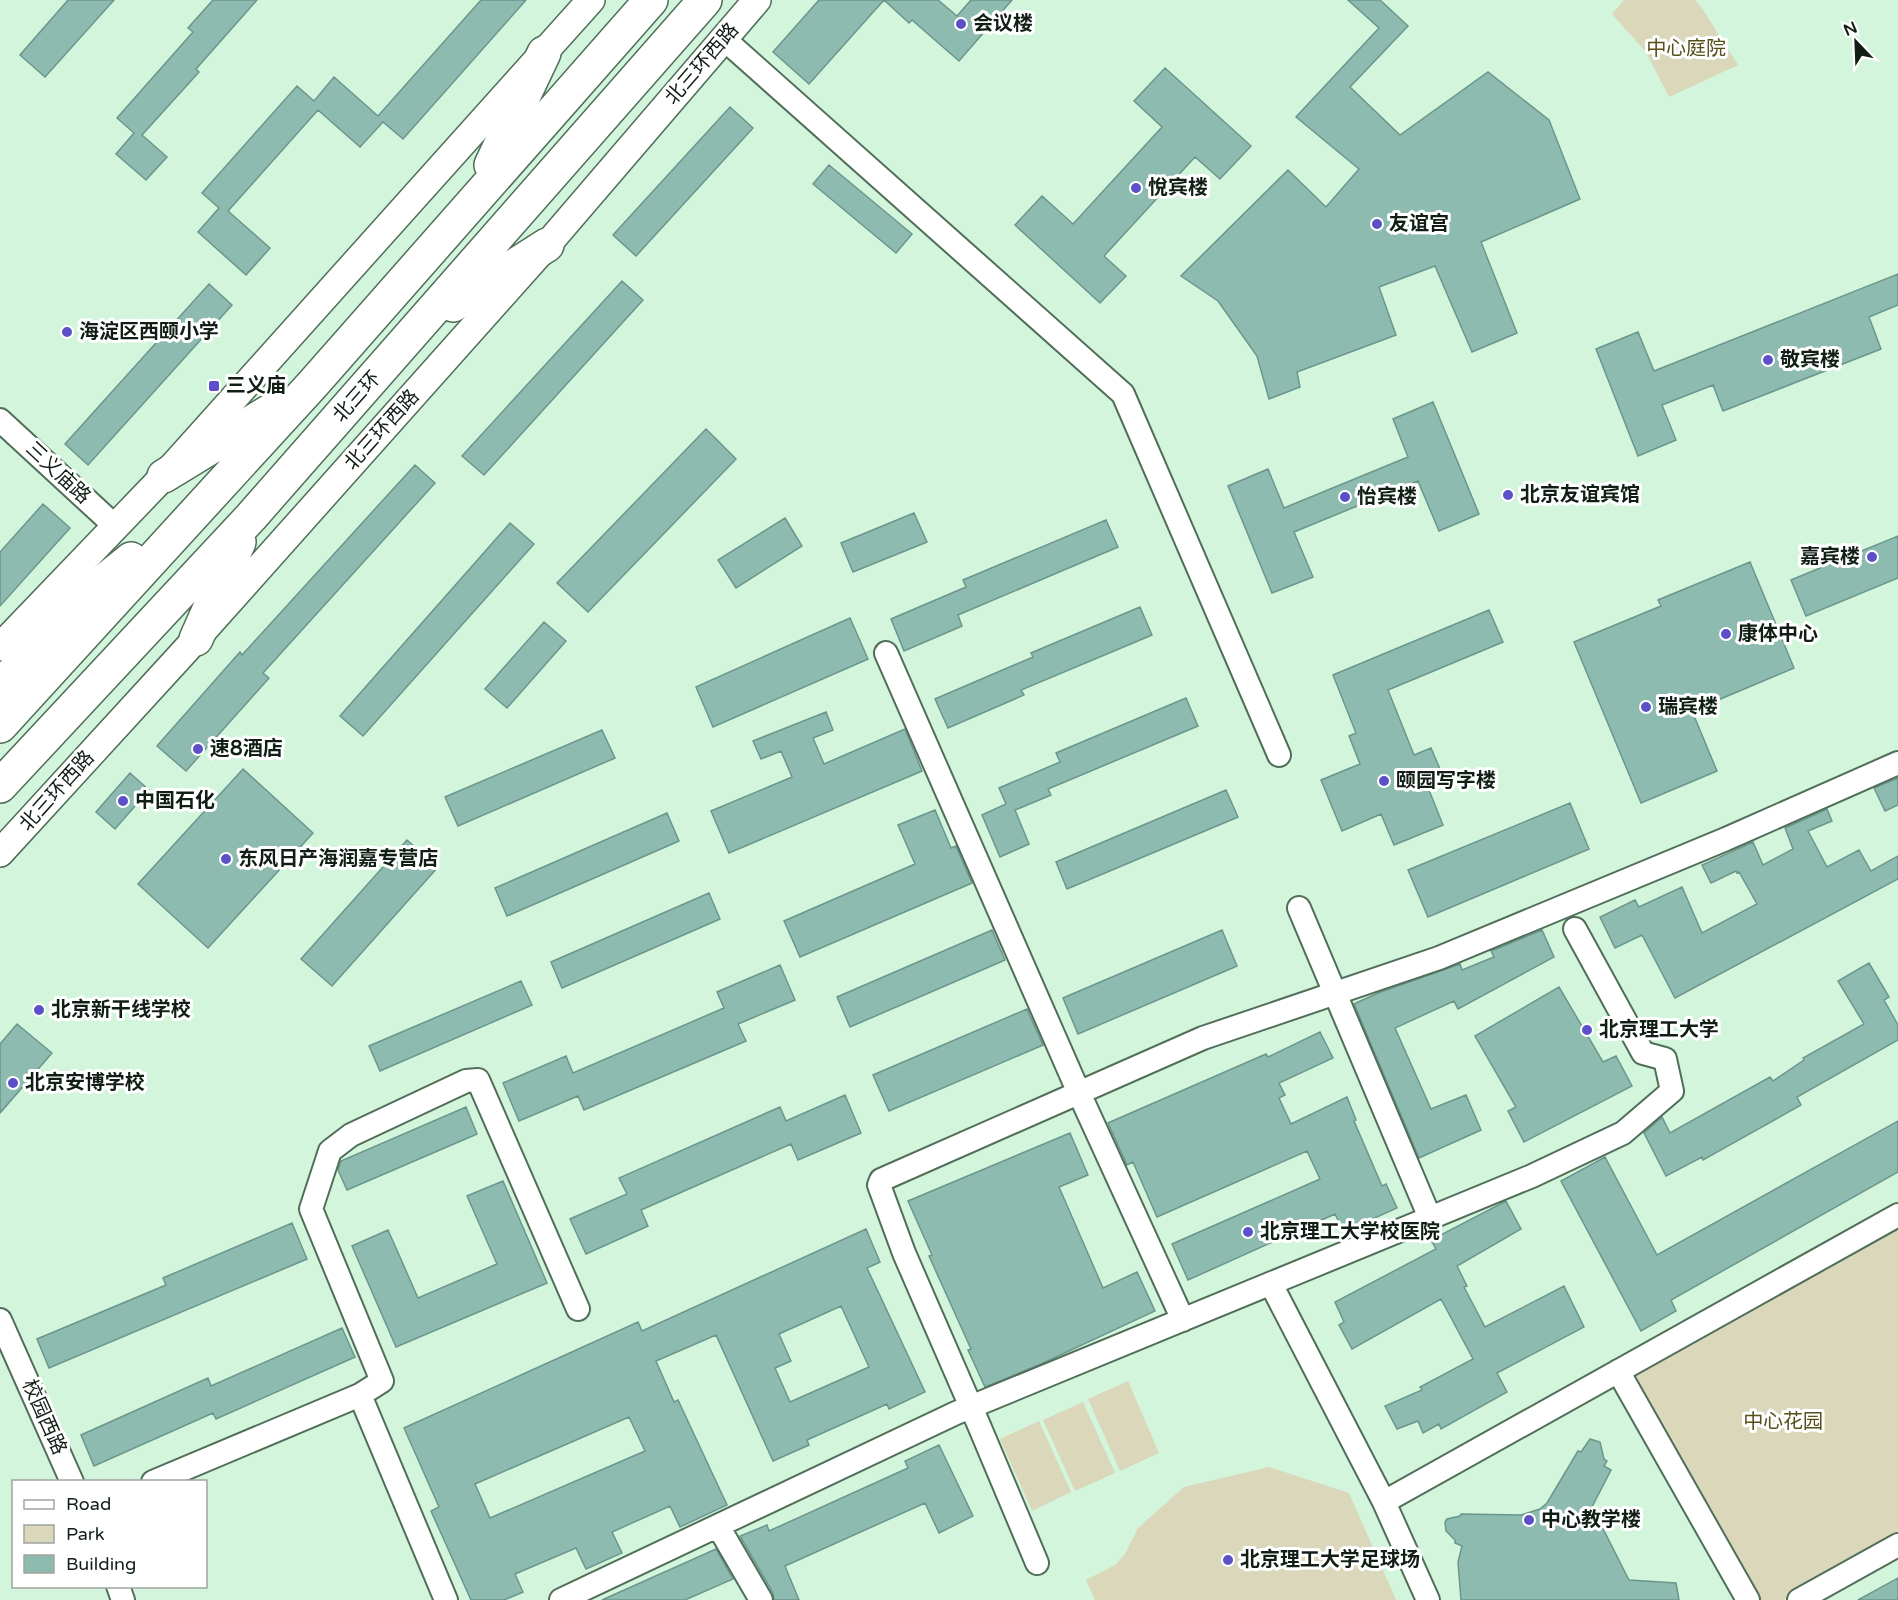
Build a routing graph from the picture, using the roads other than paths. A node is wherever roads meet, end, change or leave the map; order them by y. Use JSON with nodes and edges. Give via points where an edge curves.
{"nodes":[{"id":1,"x":591,"y":0,"type":"edge"},
{"id":2,"x":651,"y":0,"type":"edge"},
{"id":3,"x":705,"y":0,"type":"edge"},
{"id":4,"x":757,"y":0,"type":"edge"},
{"id":5,"x":724,"y":39,"type":"junction"},
{"id":6,"x":544,"y":53,"type":"junction"},
{"id":7,"x":474,"y":200,"type":"junction"},
{"id":8,"x":547,"y":245,"type":"junction"},
{"id":9,"x":421,"y":325,"type":"junction"},
{"id":10,"x":312,"y":385,"type":"junction"},
{"id":11,"x":0,"y":420,"type":"edge"},
{"id":12,"x":164,"y":477,"type":"junction"},
{"id":13,"x":217,"y":491,"type":"junction"},
{"id":14,"x":251,"y":517,"type":"junction"},
{"id":15,"x":116,"y":527,"type":"junction"},
{"id":16,"x":196,"y":639,"type":"junction"},
{"id":17,"x":0,"y":647,"type":"edge"},
{"id":18,"x":885,"y":653,"type":"dead end"},
{"id":19,"x":0,"y":686,"type":"edge"},
{"id":20,"x":0,"y":726,"type":"edge"},
{"id":21,"x":1279,"y":755,"type":"dead end"},
{"id":22,"x":1898,"y":763,"type":"edge"},
{"id":23,"x":0,"y":786,"type":"edge"},
{"id":24,"x":0,"y":853,"type":"edge"},
{"id":25,"x":1299,"y":908,"type":"dead end"},
{"id":26,"x":1575,"y":929,"type":"dead end"},
{"id":27,"x":1334,"y":993,"type":"junction"},
{"id":28,"x":1079,"y":1093,"type":"junction"},
{"id":29,"x":1898,"y":1215,"type":"edge"},
{"id":30,"x":1430,"y":1218,"type":"junction"},
{"id":31,"x":1270,"y":1284,"type":"junction"},
{"id":32,"x":578,"y":1309,"type":"dead end"},
{"id":33,"x":0,"y":1320,"type":"edge"},
{"id":34,"x":1183,"y":1320,"type":"junction"},
{"id":35,"x":1618,"y":1371,"type":"junction"},
{"id":36,"x":360,"y":1395,"type":"junction"},
{"id":37,"x":970,"y":1407,"type":"junction"},
{"id":38,"x":71,"y":1480,"type":"edge"},
{"id":39,"x":158,"y":1480,"type":"edge"},
{"id":40,"x":1384,"y":1502,"type":"junction"},
{"id":41,"x":718,"y":1526,"type":"junction"},
{"id":42,"x":1898,"y":1545,"type":"edge"},
{"id":43,"x":1037,"y":1563,"type":"dead end"},
{"id":44,"x":446,"y":1600,"type":"edge"},
{"id":45,"x":561,"y":1600,"type":"edge"},
{"id":46,"x":761,"y":1600,"type":"edge"},
{"id":47,"x":1428,"y":1600,"type":"edge"},
{"id":48,"x":1749,"y":1600,"type":"edge"},
{"id":49,"x":1799,"y":1600,"type":"edge"}],
"edges":[{"from":1,"to":6,"type":"street"},
{"from":2,"to":7,"type":"highway"},
{"from":3,"to":9,"type":"highway","name":"北三环"},
{"from":4,"to":5,"type":"street","name":"北三环西路"},
{"from":5,"to":8,"type":"street","name":"北三环西路"},
{"from":5,"to":21,"type":"street","via":[[1123,394]]},
{"from":6,"to":7,"type":"highway"},
{"from":6,"to":12,"type":"street"},
{"from":7,"to":10,"type":"highway"},
{"from":8,"to":9,"type":"highway"},
{"from":8,"to":16,"type":"street","name":"北三环西路"},
{"from":9,"to":14,"type":"highway","name":"北三环"},
{"from":10,"to":12,"type":"highway"},
{"from":10,"to":13,"type":"highway"},
{"from":11,"to":15,"type":"street","name":"三义庙路"},
{"from":12,"to":15,"type":"street"},
{"from":13,"to":19,"type":"highway","via":[[99,585]]},
{"from":13,"to":20,"type":"highway"},
{"from":14,"to":16,"type":"highway"},
{"from":14,"to":23,"type":"highway","name":"北三环"},
{"from":15,"to":17,"type":"street"},
{"from":16,"to":24,"type":"street","name":"北三环西路"},
{"from":18,"to":28,"type":"street"},
{"from":22,"to":27,"type":"street","via":[[1439,958]]},
{"from":25,"to":27,"type":"street"},
{"from":26,"to":30,"type":"street","via":[[1643,1053],[1665,1059],[1672,1091],[1623,1133]]},
{"from":27,"to":28,"type":"street","via":[[1203,1038]]},
{"from":27,"to":30,"type":"street"},
{"from":28,"to":34,"type":"street"},
{"from":28,"to":37,"type":"street","via":[[881,1180],[879,1185]]},
{"from":29,"to":35,"type":"street"},
{"from":30,"to":31,"type":"street"},
{"from":31,"to":34,"type":"street"},
{"from":31,"to":40,"type":"street"},
{"from":32,"to":36,"type":"street","via":[[478,1080],[466,1081],[351,1135],[330,1151],[311,1209],[382,1381]]},
{"from":33,"to":38,"type":"street","name":"校园西路"},
{"from":34,"to":37,"type":"street"},
{"from":35,"to":40,"type":"street"},
{"from":35,"to":48,"type":"street"},
{"from":36,"to":39,"type":"street"},
{"from":36,"to":44,"type":"street"},
{"from":37,"to":41,"type":"street"},
{"from":37,"to":43,"type":"street"},
{"from":40,"to":47,"type":"street"},
{"from":41,"to":45,"type":"street"},
{"from":41,"to":46,"type":"street"},
{"from":42,"to":49,"type":"street"}]}
